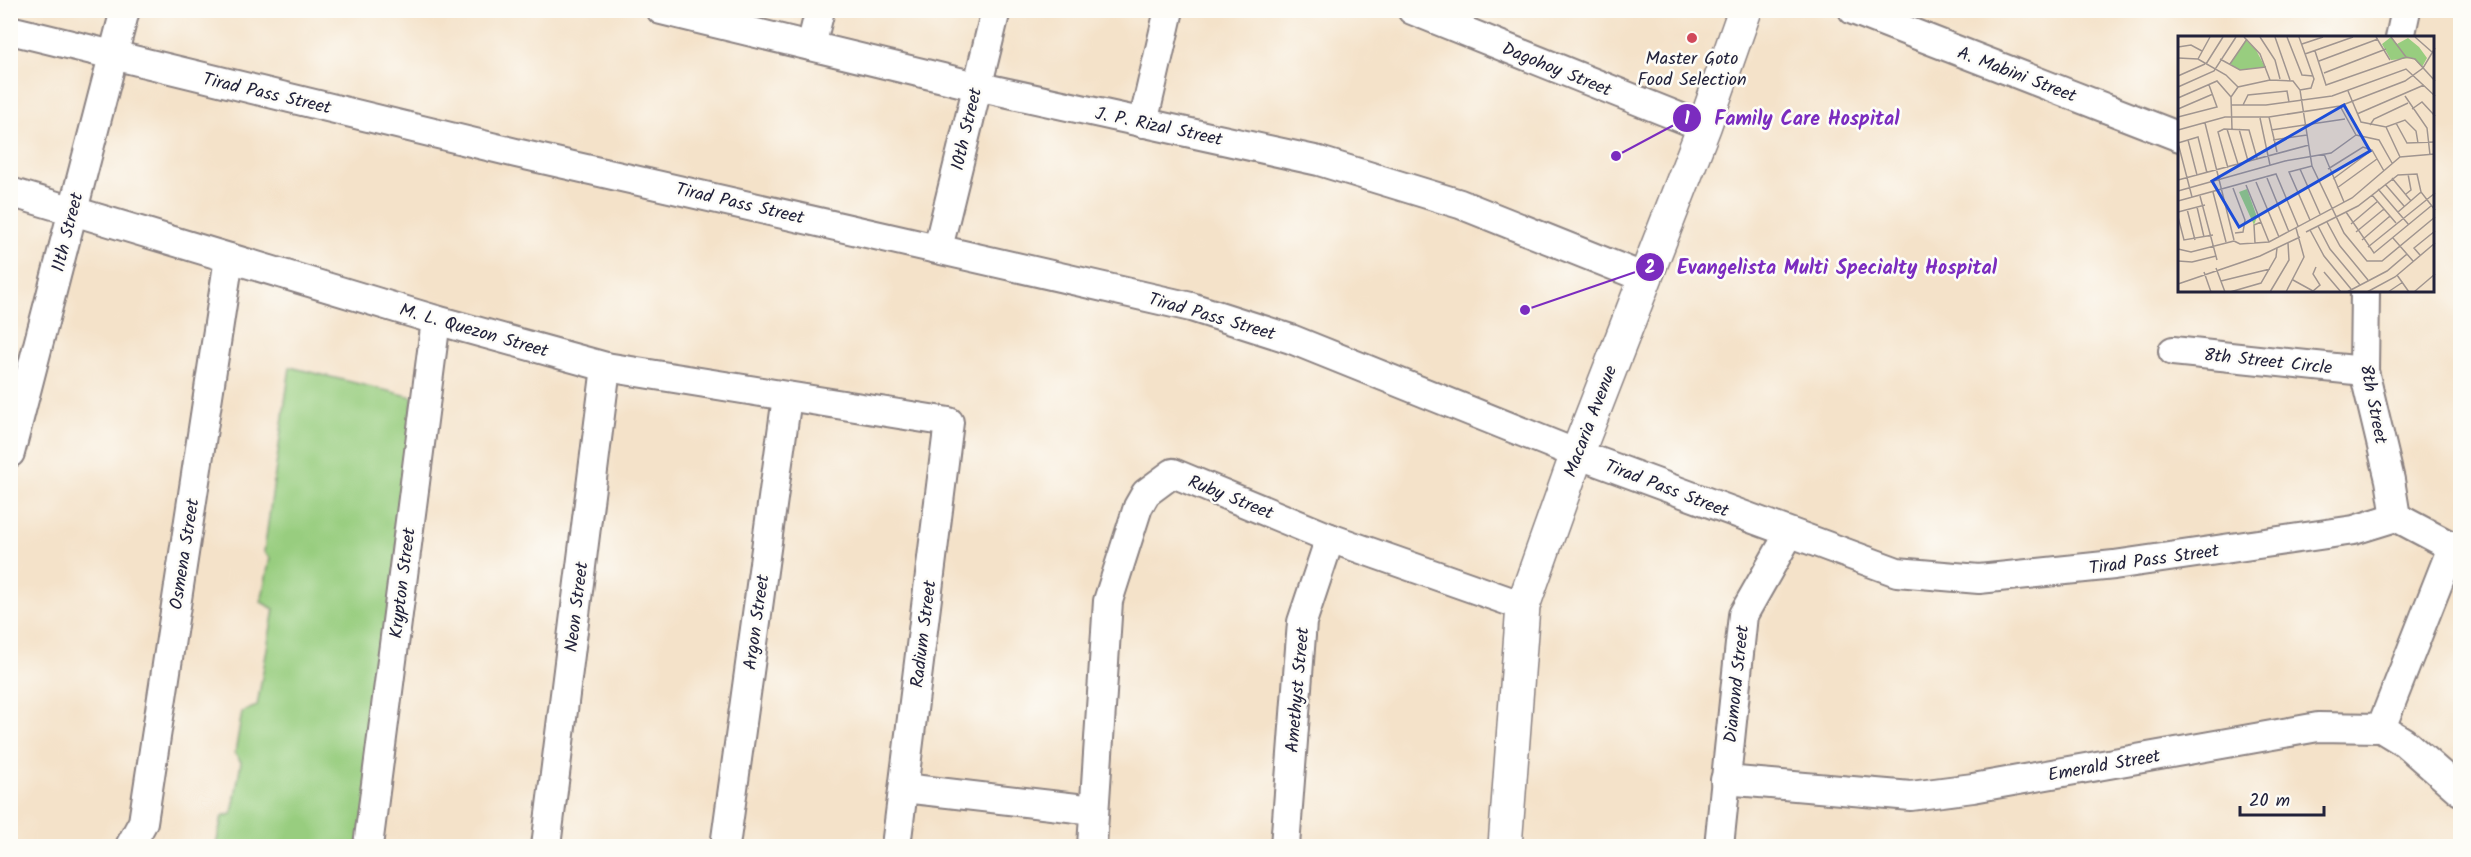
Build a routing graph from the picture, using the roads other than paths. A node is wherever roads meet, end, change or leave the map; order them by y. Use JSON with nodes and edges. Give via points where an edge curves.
{"nodes":[{"id":1,"x":125,"y":10,"type":"edge"},
{"id":2,"x":661,"y":10,"type":"edge"},
{"id":3,"x":820,"y":10,"type":"edge"},
{"id":4,"x":996,"y":10,"type":"edge"},
{"id":5,"x":1168,"y":10,"type":"edge"},
{"id":6,"x":1412,"y":10,"type":"edge"},
{"id":7,"x":1745,"y":10,"type":"edge"},
{"id":8,"x":1853,"y":10,"type":"edge"},
{"id":9,"x":2406,"y":10,"type":"edge"},
{"id":10,"x":10,"y":30,"type":"edge"},
{"id":11,"x":2400,"y":36,"type":"edge"},
{"id":12,"x":811,"y":46,"type":"junction"},
{"id":13,"x":113,"y":56,"type":"junction"},
{"id":14,"x":976,"y":86,"type":"junction"},
{"id":15,"x":1143,"y":123,"type":"junction"},
{"id":16,"x":1704,"y":127,"type":"junction"},
{"id":17,"x":2178,"y":136,"type":"edge"},
{"id":18,"x":10,"y":192,"type":"edge"},
{"id":19,"x":73,"y":210,"type":"junction"},
{"id":20,"x":938,"y":248,"type":"junction"},
{"id":21,"x":229,"y":258,"type":"junction"},
{"id":22,"x":1645,"y":278,"type":"junction"},
{"id":23,"x":2365,"y":292,"type":"edge"},
{"id":24,"x":436,"y":320,"type":"junction"},
{"id":25,"x":2173,"y":351,"type":"dead end"},
{"id":26,"x":606,"y":367,"type":"junction"},
{"id":27,"x":2364,"y":371,"type":"junction"},
{"id":28,"x":787,"y":397,"type":"junction"},
{"id":29,"x":949,"y":422,"type":"joint"},
{"id":30,"x":10,"y":453,"type":"edge"},
{"id":31,"x":1577,"y":454,"type":"junction"},
{"id":32,"x":2396,"y":517,"type":"junction"},
{"id":33,"x":1789,"y":534,"type":"junction"},
{"id":34,"x":1330,"y":538,"type":"junction"},
{"id":35,"x":2457,"y":548,"type":"edge"},
{"id":36,"x":1523,"y":606,"type":"junction"},
{"id":37,"x":2381,"y":728,"type":"junction"},
{"id":38,"x":1725,"y":780,"type":"junction"},
{"id":39,"x":904,"y":788,"type":"junction"},
{"id":40,"x":2460,"y":791,"type":"edge"},
{"id":41,"x":1094,"y":810,"type":"junction"},
{"id":42,"x":130,"y":846,"type":"edge"},
{"id":43,"x":368,"y":846,"type":"edge"},
{"id":44,"x":546,"y":846,"type":"edge"},
{"id":45,"x":726,"y":846,"type":"edge"},
{"id":46,"x":896,"y":846,"type":"edge"},
{"id":47,"x":1092,"y":846,"type":"edge"},
{"id":48,"x":1285,"y":846,"type":"edge"},
{"id":49,"x":1505,"y":846,"type":"edge"},
{"id":50,"x":1719,"y":846,"type":"edge"}],
"edges":[{"from":1,"to":13,"type":"street","name":"11th Street"},
{"from":2,"to":12,"type":"street","name":"J. P. Rizal Street"},
{"from":3,"to":12,"type":"street"},
{"from":4,"to":14,"type":"street","name":"10th Street"},
{"from":5,"to":15,"type":"street"},
{"from":6,"to":16,"type":"street","name":"Dagohoy Street"},
{"from":7,"to":16,"type":"street","name":"Macaria Avenue"},
{"from":8,"to":17,"type":"street","name":"A. Mabini Street"},
{"from":9,"to":11,"type":"street"},
{"from":10,"to":13,"type":"street","name":"Tirad Pass Street"},
{"from":12,"to":14,"type":"street","name":"J. P. Rizal Street"},
{"from":13,"to":19,"type":"street","name":"11th Street"},
{"from":13,"to":20,"type":"street","name":"Tirad Pass Street","via":[[516,153]]},
{"from":14,"to":15,"type":"street","name":"J. P. Rizal Street"},
{"from":14,"to":20,"type":"street","name":"10th Street"},
{"from":15,"to":22,"type":"street","name":"J. P. Rizal Street","via":[[1319,160],[1460,204]]},
{"from":16,"to":22,"type":"street","name":"Macaria Avenue"},
{"from":18,"to":19,"type":"street","name":"M. L. Quezon Street"},
{"from":19,"to":21,"type":"street","name":"M. L. Quezon Street"},
{"from":19,"to":30,"type":"street","name":"11th Street"},
{"from":20,"to":31,"type":"street","name":"Tirad Pass Street","via":[[1191,307],[1291,339]]},
{"from":21,"to":24,"type":"street","name":"M. L. Quezon Street"},
{"from":21,"to":42,"type":"street","name":"Osmena Street","via":[[143,822]]},
{"from":22,"to":31,"type":"street","name":"Macaria Avenue"},
{"from":23,"to":27,"type":"street","name":"8th Street"},
{"from":24,"to":26,"type":"street","name":"M. L. Quezon Street"},
{"from":24,"to":43,"type":"street","name":"Krypton Street"},
{"from":25,"to":27,"type":"street","name":"8th Street Circle"},
{"from":26,"to":28,"type":"street","name":"M. L. Quezon Street"},
{"from":26,"to":44,"type":"street","name":"Neon Street"},
{"from":27,"to":32,"type":"street","name":"8th Street"},
{"from":28,"to":29,"type":"street","name":"M. L. Quezon Street"},
{"from":28,"to":45,"type":"street","name":"Argon Street"},
{"from":29,"to":39,"type":"street","name":"Radium Street"},
{"from":31,"to":33,"type":"street","name":"Tirad Pass Street"},
{"from":31,"to":36,"type":"street","name":"Macaria Avenue"},
{"from":32,"to":33,"type":"street","name":"Tirad Pass Street","via":[[2343,531],[2114,565],[1979,579],[1897,572]]},
{"from":32,"to":35,"type":"street"},
{"from":33,"to":38,"type":"street","name":"Diamond Street","via":[[1743,615]]},
{"from":34,"to":36,"type":"street","name":"Ruby Street"},
{"from":34,"to":41,"type":"street","name":"Ruby Street","via":[[1173,473],[1146,493],[1108,601]]},
{"from":34,"to":48,"type":"street","name":"Amethyst Street","via":[[1302,622]]},
{"from":35,"to":37,"type":"street"},
{"from":36,"to":49,"type":"street","name":"Macaria Avenue"},
{"from":37,"to":38,"type":"street","name":"Emerald Street","via":[[2318,727],[1911,796]]},
{"from":37,"to":40,"type":"street","via":[[2404,742]]},
{"from":38,"to":50,"type":"street","name":"Diamond Street"},
{"from":39,"to":41,"type":"street"},
{"from":39,"to":46,"type":"street","name":"Radium Street"},
{"from":41,"to":47,"type":"street","name":"Ruby Street"}]}
